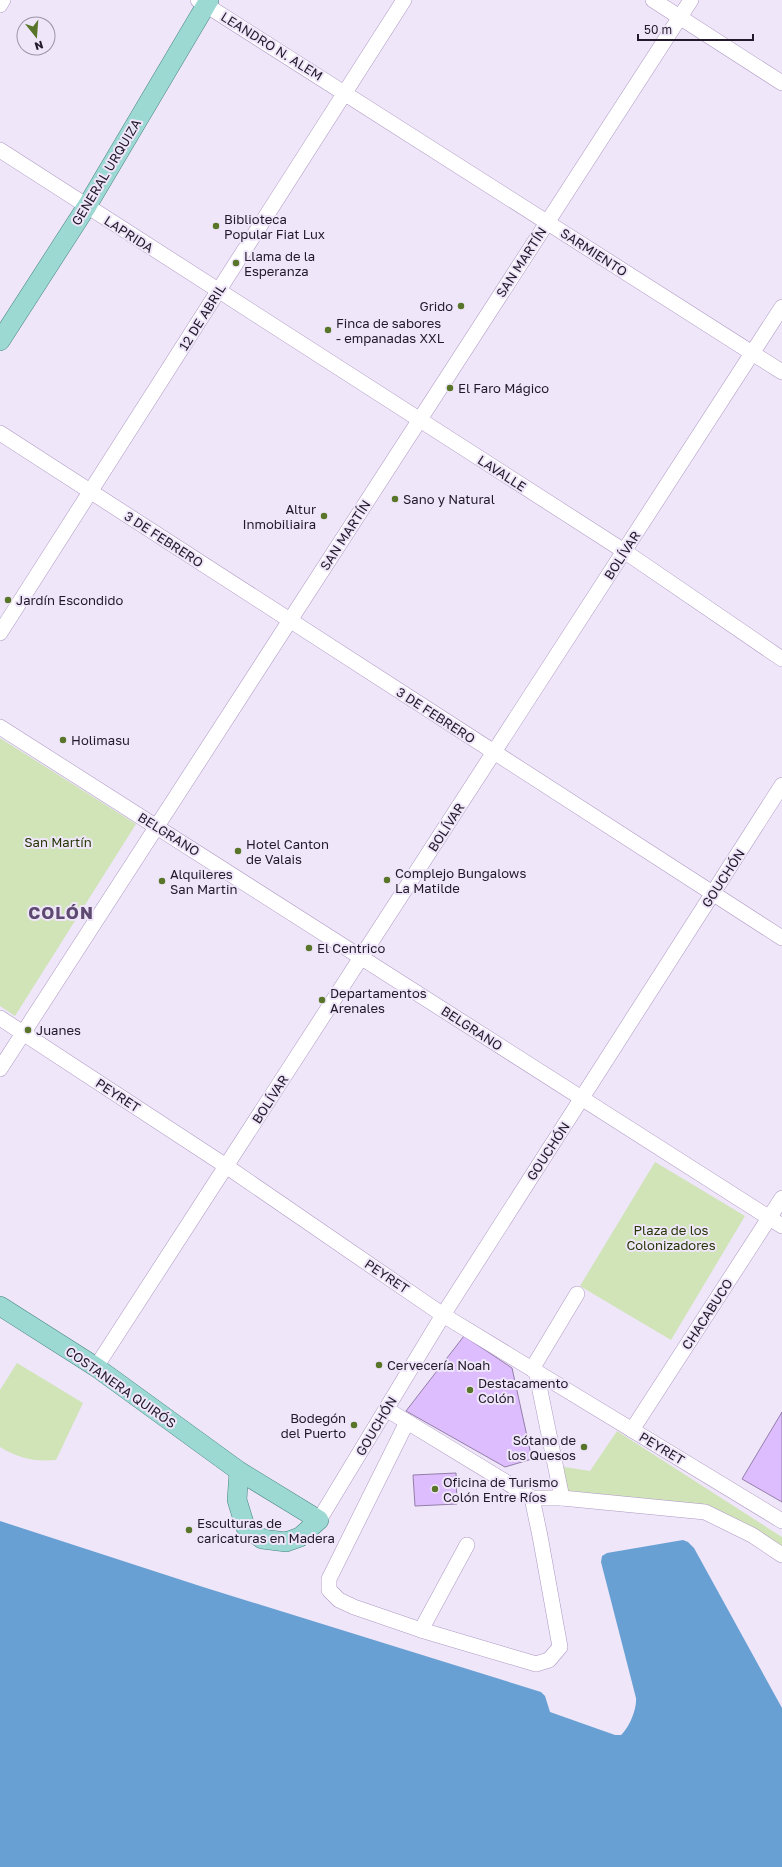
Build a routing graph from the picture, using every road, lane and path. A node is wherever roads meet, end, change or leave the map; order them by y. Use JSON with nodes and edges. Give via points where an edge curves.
{"nodes":[{"id":1,"x":3,"y":0,"type":"edge"},
{"id":2,"x":404,"y":0,"type":"edge"},
{"id":3,"x":653,"y":0,"type":"edge"},
{"id":4,"x":691,"y":0,"type":"edge"},
{"id":5,"x":204,"y":2,"type":"edge"},
{"id":6,"x":0,"y":5,"type":"edge"},
{"id":7,"x":680,"y":17,"type":"junction"},
{"id":8,"x":782,"y":83,"type":"edge"},
{"id":9,"x":345,"y":93,"type":"junction"},
{"id":10,"x":0,"y":150,"type":"edge"},
{"id":11,"x":87,"y":206,"type":"junction"},
{"id":12,"x":547,"y":222,"type":"junction"},
{"id":13,"x":218,"y":292,"type":"junction"},
{"id":14,"x":782,"y":307,"type":"edge"},
{"id":15,"x":0,"y":341,"type":"edge"},
{"id":16,"x":752,"y":353,"type":"junction"},
{"id":17,"x":782,"y":372,"type":"edge"},
{"id":18,"x":419,"y":420,"type":"junction"},
{"id":19,"x":0,"y":433,"type":"edge"},
{"id":20,"x":91,"y":491,"type":"junction"},
{"id":21,"x":624,"y":551,"type":"junction"},
{"id":22,"x":290,"y":620,"type":"junction"},
{"id":23,"x":0,"y":633,"type":"edge"},
{"id":24,"x":782,"y":659,"type":"edge"},
{"id":25,"x":0,"y":727,"type":"edge"},
{"id":26,"x":494,"y":752,"type":"junction"},
{"id":27,"x":782,"y":785,"type":"edge"},
{"id":28,"x":157,"y":826,"type":"junction"},
{"id":29,"x":713,"y":893,"type":"junction"},
{"id":30,"x":782,"y":938,"type":"edge"},
{"id":31,"x":362,"y":957,"type":"junction"},
{"id":32,"x":0,"y":1018,"type":"edge"},
{"id":33,"x":23,"y":1033,"type":"junction"},
{"id":34,"x":0,"y":1069,"type":"edge"},
{"id":35,"x":582,"y":1098,"type":"junction"},
{"id":36,"x":226,"y":1166,"type":"junction"},
{"id":37,"x":782,"y":1198,"type":"edge"},
{"id":38,"x":769,"y":1218,"type":"junction"},
{"id":39,"x":782,"y":1226,"type":"edge"},
{"id":40,"x":577,"y":1294,"type":"dead end"},
{"id":41,"x":0,"y":1306,"type":"edge"},
{"id":42,"x":443,"y":1315,"type":"junction"},
{"id":43,"x":96,"y":1367,"type":"junction"},
{"id":44,"x":534,"y":1370,"type":"junction"},
{"id":45,"x":386,"y":1409,"type":"junction"},
{"id":46,"x":407,"y":1422,"type":"junction"},
{"id":47,"x":632,"y":1430,"type":"junction"},
{"id":48,"x":239,"y":1471,"type":"junction"},
{"id":49,"x":532,"y":1498,"type":"junction"},
{"id":50,"x":562,"y":1498,"type":"junction"},
{"id":51,"x":319,"y":1520,"type":"junction"},
{"id":52,"x":782,"y":1521,"type":"edge"},
{"id":53,"x":467,"y":1546,"type":"dead end"},
{"id":54,"x":782,"y":1555,"type":"edge"},
{"id":55,"x":421,"y":1630,"type":"junction"}],
"edges":[{"from":1,"to":6,"type":"street"},
{"from":2,"to":9,"type":"street","name":"12 DE ABRIL"},
{"from":3,"to":7,"type":"street"},
{"from":4,"to":7,"type":"street","name":"SAN MARTÍN"},
{"from":5,"to":9,"type":"street","name":"LEANDRO N. ALEM"},
{"from":5,"to":11,"type":"main road","name":"GENERAL URQUIZA"},
{"from":7,"to":8,"type":"street"},
{"from":7,"to":12,"type":"street","name":"SAN MARTÍN"},
{"from":9,"to":12,"type":"street","name":"SARMIENTO"},
{"from":9,"to":13,"type":"street","name":"12 DE ABRIL"},
{"from":10,"to":11,"type":"street","name":"LAPRIDA"},
{"from":11,"to":13,"type":"street","name":"LAPRIDA"},
{"from":11,"to":15,"type":"main road","name":"GENERAL URQUIZA"},
{"from":12,"to":16,"type":"street","name":"SARMIENTO"},
{"from":12,"to":18,"type":"street","name":"SAN MARTÍN"},
{"from":13,"to":18,"type":"street","name":"LAVALLE"},
{"from":13,"to":20,"type":"street","name":"12 DE ABRIL"},
{"from":14,"to":16,"type":"street","name":"BOLÍVAR"},
{"from":16,"to":17,"type":"street","name":"SARMIENTO"},
{"from":16,"to":21,"type":"street","name":"BOLÍVAR"},
{"from":18,"to":21,"type":"street","name":"LAVALLE"},
{"from":18,"to":22,"type":"street","name":"SAN MARTÍN"},
{"from":19,"to":20,"type":"street","name":"3 DE FEBRERO"},
{"from":20,"to":22,"type":"street","name":"3 DE FEBRERO"},
{"from":20,"to":23,"type":"street","name":"12 DE ABRIL"},
{"from":21,"to":24,"type":"street","name":"LAVALLE"},
{"from":21,"to":26,"type":"street","name":"BOLÍVAR"},
{"from":22,"to":26,"type":"street","name":"3 DE FEBRERO"},
{"from":22,"to":28,"type":"street","name":"SAN MARTÍN"},
{"from":25,"to":28,"type":"street","name":"BELGRANO"},
{"from":26,"to":29,"type":"street","name":"3 DE FEBRERO"},
{"from":26,"to":31,"type":"street","name":"BOLÍVAR"},
{"from":27,"to":29,"type":"street","name":"GOUCHÓN"},
{"from":28,"to":31,"type":"street","name":"BELGRANO"},
{"from":28,"to":33,"type":"street","name":"SAN MARTÍN"},
{"from":29,"to":30,"type":"street","name":"3 DE FEBRERO"},
{"from":29,"to":35,"type":"street","name":"GOUCHÓN"},
{"from":31,"to":35,"type":"street","name":"BELGRANO"},
{"from":31,"to":36,"type":"street","name":"BOLÍVAR"},
{"from":32,"to":33,"type":"street","name":"PEYRET"},
{"from":33,"to":34,"type":"street","name":"SAN MARTÍN"},
{"from":33,"to":36,"type":"street","name":"PEYRET"},
{"from":35,"to":38,"type":"street","name":"BELGRANO"},
{"from":35,"to":42,"type":"street","name":"GOUCHÓN"},
{"from":36,"to":42,"type":"street","name":"PEYRET"},
{"from":36,"to":43,"type":"street","name":"BOLÍVAR"},
{"from":37,"to":38,"type":"street","name":"CHACABUCO"},
{"from":38,"to":39,"type":"street","name":"BELGRANO"},
{"from":38,"to":47,"type":"street","name":"CHACABUCO"},
{"from":40,"to":44,"type":"street"},
{"from":41,"to":43,"type":"main road","name":"COSTANERA QUIRÓS"},
{"from":42,"to":44,"type":"street","name":"PEYRET"},
{"from":42,"to":45,"type":"street","name":"GOUCHÓN"},
{"from":43,"to":48,"type":"main road","name":"COSTANERA QUIRÓS"},
{"from":44,"to":47,"type":"street","name":"PEYRET"},
{"from":44,"to":50,"type":"street"},
{"from":45,"to":46,"type":"street"},
{"from":45,"to":51,"type":"street","name":"GOUCHÓN"},
{"from":46,"to":49,"type":"street"},
{"from":46,"to":55,"type":"street","via":[[329,1579],[329,1590],[339,1600],[354,1607]]},
{"from":47,"to":52,"type":"street","name":"PEYRET"},
{"from":48,"to":51,"type":"main road","name":"COSTANERA QUIRÓS"},
{"from":48,"to":51,"type":"main road","via":[[237,1500],[245,1526],[262,1539],[286,1542],[300,1537]]},
{"from":49,"to":50,"type":"street"},
{"from":49,"to":55,"type":"street","via":[[560,1647],[556,1652],[549,1660],[536,1664]]},
{"from":50,"to":54,"type":"street","via":[[705,1512],[752,1535]]},
{"from":53,"to":55,"type":"street"}]}
